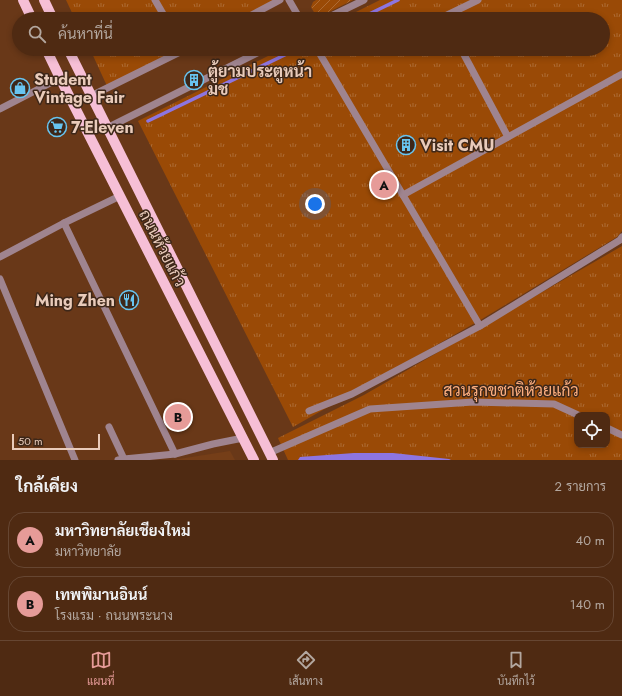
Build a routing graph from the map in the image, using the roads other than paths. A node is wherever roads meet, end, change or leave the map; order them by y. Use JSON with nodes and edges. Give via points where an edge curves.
{"nodes":[{"id":1,"x":23,"y":0,"type":"edge"},
{"id":2,"x":44,"y":0,"type":"edge"},
{"id":3,"x":155,"y":0,"type":"edge"},
{"id":4,"x":280,"y":0,"type":"edge"},
{"id":5,"x":289,"y":0,"type":"edge"},
{"id":6,"x":364,"y":0,"type":"edge"},
{"id":7,"x":478,"y":0,"type":"edge"},
{"id":8,"x":29,"y":12,"type":"edge"},
{"id":9,"x":50,"y":12,"type":"edge"},
{"id":10,"x":162,"y":12,"type":"edge"},
{"id":11,"x":257,"y":12,"type":"edge"},
{"id":12,"x":296,"y":12,"type":"edge"},
{"id":13,"x":339,"y":12,"type":"edge"},
{"id":14,"x":454,"y":12,"type":"edge"},
{"id":15,"x":49,"y":56,"type":"edge"},
{"id":16,"x":70,"y":56,"type":"edge"},
{"id":17,"x":170,"y":56,"type":"edge"},
{"id":18,"x":251,"y":56,"type":"edge"},
{"id":19,"x":321,"y":56,"type":"edge"},
{"id":20,"x":465,"y":56,"type":"edge"},
{"id":21,"x":622,"y":74,"type":"edge"},
{"id":22,"x":60,"y":78,"type":"junction"},
{"id":23,"x":82,"y":101,"type":"junction"},
{"id":24,"x":0,"y":109,"type":"edge"},
{"id":25,"x":107,"y":128,"type":"junction"},
{"id":26,"x":90,"y":136,"type":"junction"},
{"id":27,"x":508,"y":137,"type":"junction"},
{"id":28,"x":403,"y":195,"type":"junction"},
{"id":29,"x":120,"y":196,"type":"junction"},
{"id":30,"x":64,"y":223,"type":"junction"},
{"id":31,"x":622,"y":237,"type":"edge"},
{"id":32,"x":0,"y":257,"type":"edge"},
{"id":33,"x":0,"y":279,"type":"edge"},
{"id":34,"x":480,"y":326,"type":"junction"},
{"id":35,"x":309,"y":411,"type":"dead end"},
{"id":36,"x":574,"y":413,"type":"edge"},
{"id":37,"x":109,"y":427,"type":"dead end"},
{"id":38,"x":610,"y":429,"type":"edge"},
{"id":39,"x":622,"y":435,"type":"edge"},
{"id":40,"x":243,"y":438,"type":"junction"},
{"id":41,"x":175,"y":454,"type":"junction"},
{"id":42,"x":271,"y":456,"type":"edge"},
{"id":43,"x":121,"y":459,"type":"edge"},
{"id":44,"x":75,"y":460,"type":"edge"},
{"id":45,"x":254,"y":460,"type":"edge"}],
"edges":[{"from":1,"to":8,"type":"main road"},
{"from":2,"to":9,"type":"main road"},
{"from":3,"to":10,"type":"street"},
{"from":4,"to":11,"type":"street"},
{"from":5,"to":12,"type":"street"},
{"from":6,"to":13,"type":"street"},
{"from":7,"to":14,"type":"street"},
{"from":15,"to":22,"type":"main road","name":"ถนนห้วยแก้ว"},
{"from":16,"to":23,"type":"main road","name":"ถนนห้วยแก้ว"},
{"from":17,"to":23,"type":"street"},
{"from":18,"to":25,"type":"street"},
{"from":19,"to":28,"type":"street"},
{"from":20,"to":27,"type":"street"},
{"from":21,"to":27,"type":"street"},
{"from":22,"to":23,"type":"main road","name":"ถนนห้วยแก้ว"},
{"from":22,"to":24,"type":"street"},
{"from":23,"to":25,"type":"main road","name":"ถนนห้วยแก้ว"},
{"from":23,"to":26,"type":"main road","name":"ถนนห้วยแก้ว"},
{"from":25,"to":26,"type":"main road"},
{"from":25,"to":42,"type":"main road","name":"ถนนห้วยแก้ว"},
{"from":26,"to":29,"type":"main road","name":"ถนนห้วยแก้ว"},
{"from":27,"to":28,"type":"street"},
{"from":28,"to":34,"type":"street"},
{"from":29,"to":30,"type":"street"},
{"from":29,"to":40,"type":"main road","name":"ถนนห้วยแก้ว"},
{"from":30,"to":32,"type":"street"},
{"from":30,"to":41,"type":"street"},
{"from":31,"to":34,"type":"street"},
{"from":33,"to":44,"type":"street"},
{"from":34,"to":35,"type":"street","via":[[352,394]]},
{"from":36,"to":42,"type":"street","via":[[554,404],[473,402],[370,409]]},
{"from":37,"to":43,"type":"street"},
{"from":38,"to":39,"type":"street"},
{"from":40,"to":41,"type":"street"},
{"from":40,"to":45,"type":"main road","name":"ถนนห้วยแก้ว"},
{"from":41,"to":43,"type":"street"}]}
